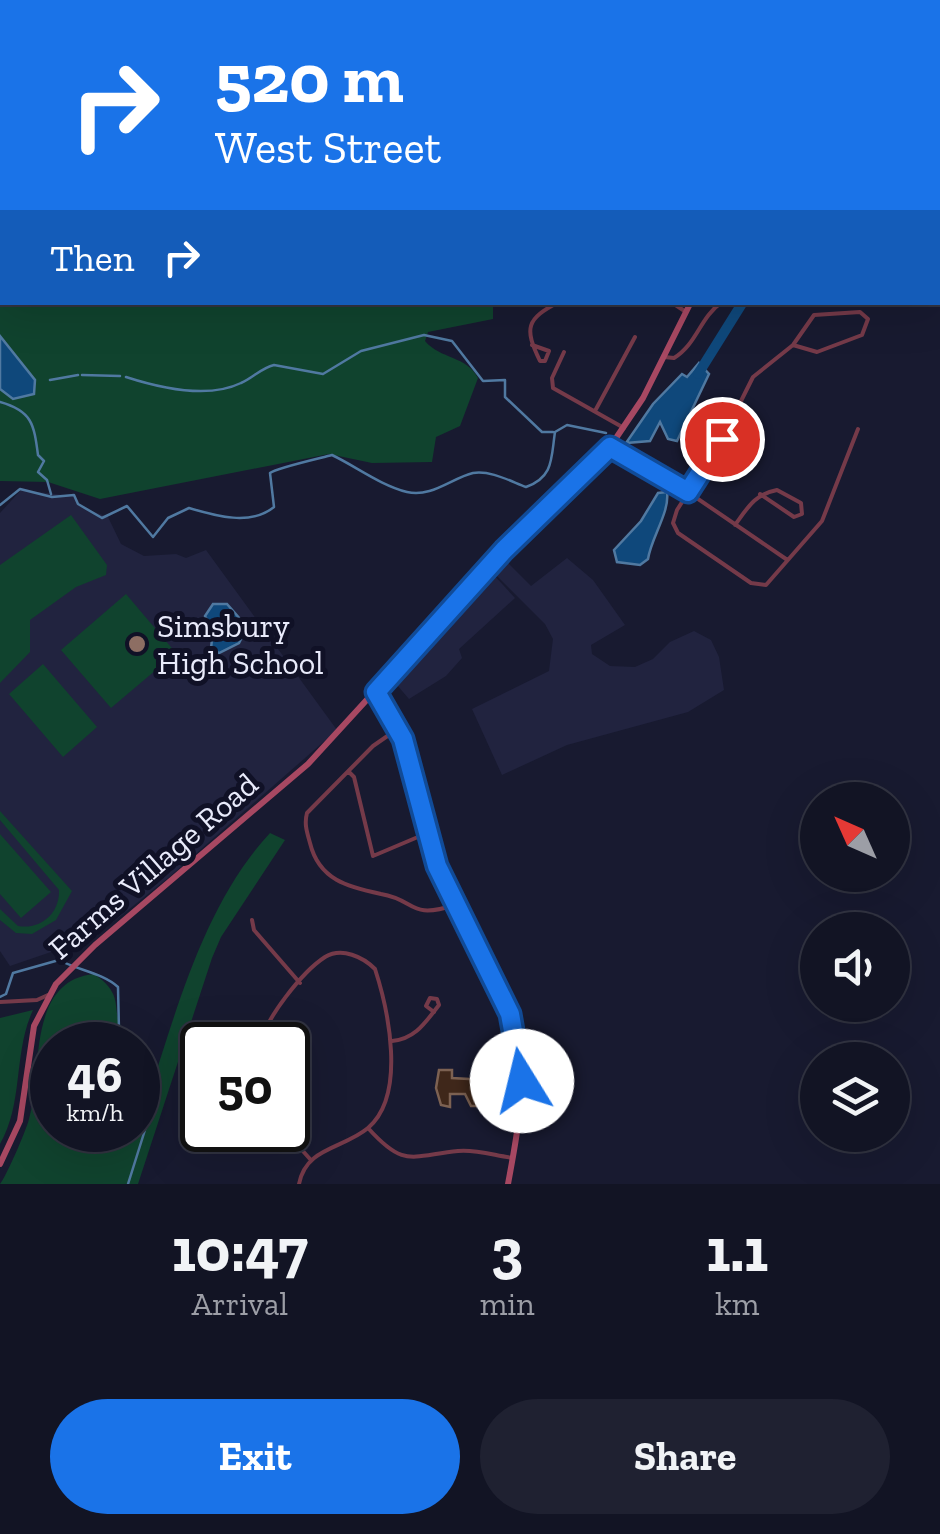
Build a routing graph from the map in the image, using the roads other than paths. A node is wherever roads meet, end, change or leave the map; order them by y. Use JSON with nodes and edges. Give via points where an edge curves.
{"nodes":[{"id":1,"x":553,"y":305,"type":"edge"},
{"id":2,"x":676,"y":305,"type":"edge"},
{"id":3,"x":690,"y":305,"type":"edge"},
{"id":4,"x":719,"y":305,"type":"edge"},
{"id":5,"x":686,"y":312,"type":"junction"},
{"id":6,"x":635,"y":338,"type":"dead end"},
{"id":7,"x":532,"y":345,"type":"dead end"},
{"id":8,"x":794,"y":345,"type":"junction"},
{"id":9,"x":564,"y":352,"type":"dead end"},
{"id":10,"x":664,"y":356,"type":"junction"},
{"id":11,"x":595,"y":411,"type":"junction"},
{"id":12,"x":624,"y":428,"type":"junction"},
{"id":13,"x":858,"y":428,"type":"dead end"},
{"id":14,"x":610,"y":447,"type":"junction"},
{"id":15,"x":688,"y":492,"type":"junction"},
{"id":16,"x":760,"y":494,"type":"junction"},
{"id":17,"x":735,"y":525,"type":"junction"},
{"id":18,"x":786,"y":558,"type":"junction"},
{"id":19,"x":376,"y":692,"type":"junction"},
{"id":20,"x":399,"y":728,"type":"junction"},
{"id":21,"x":349,"y":772,"type":"junction"},
{"id":22,"x":426,"y":834,"type":"junction"},
{"id":23,"x":455,"y":905,"type":"junction"},
{"id":24,"x":252,"y":920,"type":"dead end"},
{"id":25,"x":300,"y":983,"type":"junction"},
{"id":26,"x":48,"y":996,"type":"junction"},
{"id":27,"x":0,"y":1002,"type":"edge"},
{"id":28,"x":434,"y":1012,"type":"dead end"},
{"id":29,"x":269,"y":1022,"type":"edge"},
{"id":30,"x":392,"y":1042,"type":"junction"},
{"id":31,"x":368,"y":1128,"type":"junction"},
{"id":32,"x":304,"y":1152,"type":"edge"},
{"id":33,"x":513,"y":1158,"type":"junction"},
{"id":34,"x":310,"y":1159,"type":"junction"},
{"id":35,"x":0,"y":1164,"type":"edge"},
{"id":36,"x":298,"y":1184,"type":"edge"},
{"id":37,"x":508,"y":1184,"type":"edge"}],
"edges":[{"from":1,"to":7,"type":"street","via":[[539,312],[528,331]]},
{"from":2,"to":5,"type":"street"},
{"from":3,"to":5,"type":"main road","name":"Farms Village Road"},
{"from":4,"to":10,"type":"street","via":[[688,347],[674,358]]},
{"from":5,"to":10,"type":"main road","name":"Farms Village Road"},
{"from":6,"to":11,"type":"street"},
{"from":8,"to":8,"type":"street","via":[[817,352],[862,334],[868,319],[860,312],[820,312]]},
{"from":8,"to":15,"type":"street","via":[[753,377]]},
{"from":9,"to":11,"type":"street","via":[[554,388]]},
{"from":10,"to":12,"type":"main road","name":"Farms Village Road"},
{"from":11,"to":12,"type":"street"},
{"from":12,"to":14,"type":"main road","name":"Farms Village Road"},
{"from":13,"to":18,"type":"street","via":[[822,521]]},
{"from":14,"to":15,"type":"street"},
{"from":14,"to":19,"type":"main road","name":"Farms Village Road","via":[[504,550]]},
{"from":15,"to":17,"type":"street"},
{"from":15,"to":18,"type":"street","via":[[673,522],[702,550],[761,586]]},
{"from":16,"to":16,"type":"street","via":[[782,491],[801,503],[802,514],[794,518]]},
{"from":16,"to":17,"type":"street"},
{"from":17,"to":18,"type":"street"},
{"from":19,"to":20,"type":"main road"},
{"from":19,"to":26,"type":"main road","name":"Farms Village Road","via":[[308,764],[72,966]]},
{"from":20,"to":21,"type":"street"},
{"from":20,"to":22,"type":"main road"},
{"from":21,"to":22,"type":"street","via":[[373,856]]},
{"from":21,"to":23,"type":"street","via":[[304,817],[320,868],[417,911]]},
{"from":22,"to":23,"type":"main road"},
{"from":23,"to":33,"type":"main road","via":[[517,1040],[522,1098]]},
{"from":24,"to":25,"type":"street"},
{"from":25,"to":29,"type":"street"},
{"from":25,"to":30,"type":"street","via":[[326,957],[346,953],[368,962]]},
{"from":26,"to":27,"type":"street"},
{"from":26,"to":35,"type":"main road","name":"Farms Village Road","via":[[31,1038],[20,1120]]},
{"from":28,"to":30,"type":"street","via":[[414,1036]]},
{"from":30,"to":31,"type":"street","via":[[386,1093]]},
{"from":31,"to":33,"type":"street","via":[[406,1158],[464,1151]]},
{"from":31,"to":34,"type":"street"},
{"from":32,"to":34,"type":"street"},
{"from":33,"to":37,"type":"main road"},
{"from":34,"to":36,"type":"street"}]}
